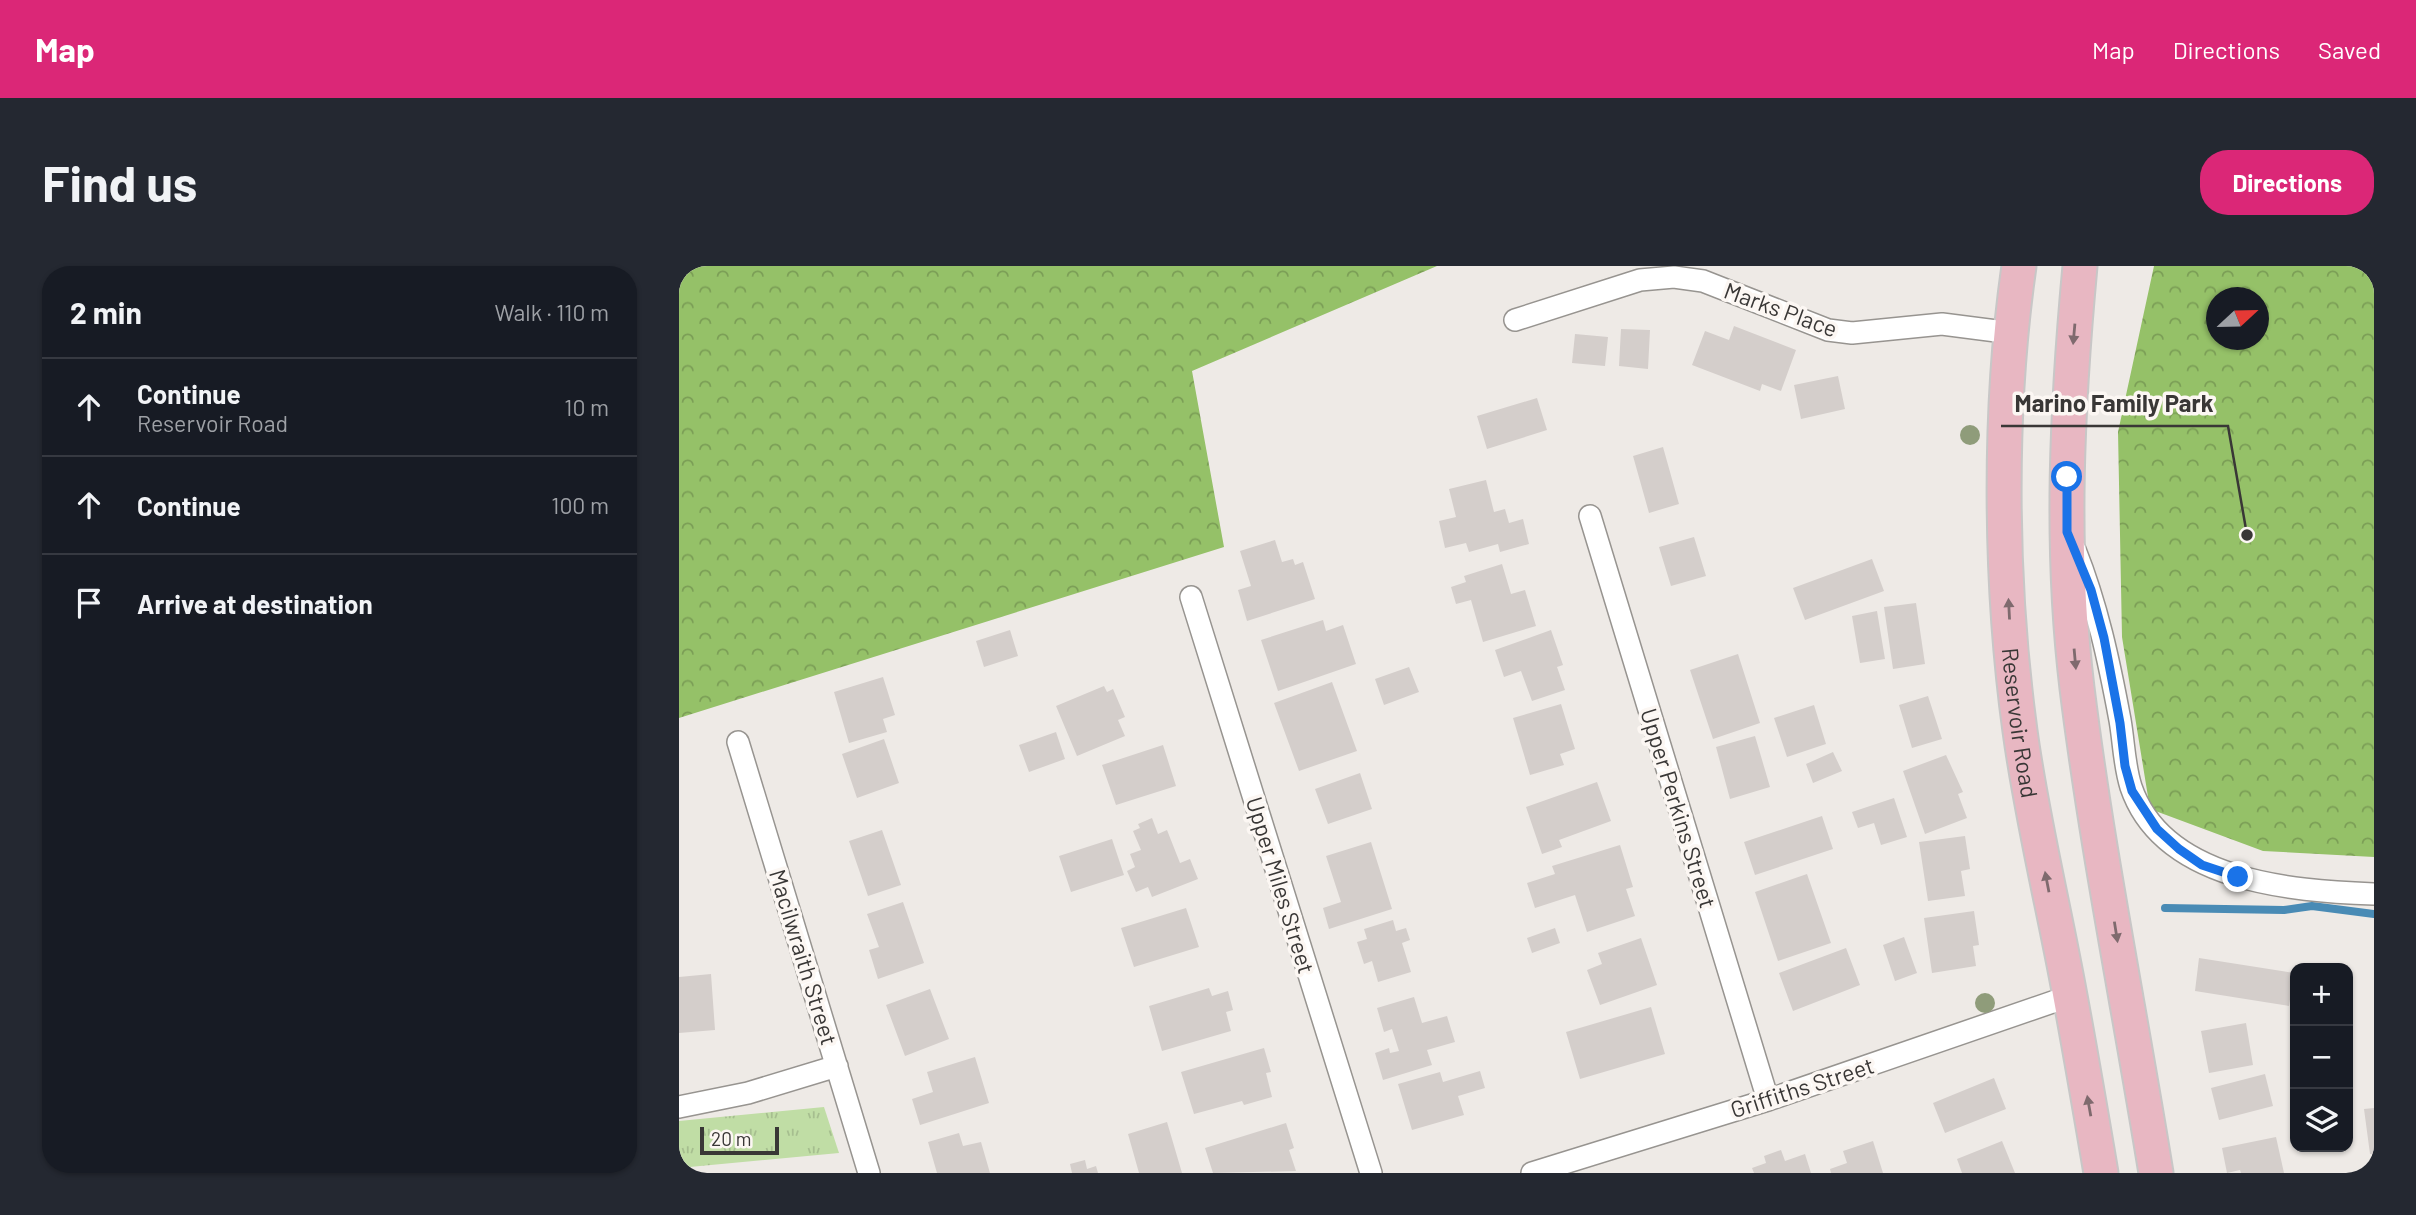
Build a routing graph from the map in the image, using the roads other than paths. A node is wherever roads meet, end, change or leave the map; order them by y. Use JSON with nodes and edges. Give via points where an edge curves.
{"nodes":[{"id":1,"x":2019,"y":266,"type":"edge"},
{"id":2,"x":2080,"y":266,"type":"edge"},
{"id":3,"x":1514,"y":320,"type":"dead end"},
{"id":4,"x":2012,"y":333,"type":"junction"},
{"id":5,"x":1590,"y":516,"type":"dead end"},
{"id":6,"x":2067,"y":532,"type":"junction"},
{"id":7,"x":1191,"y":597,"type":"dead end"},
{"id":8,"x":738,"y":742,"type":"dead end"},
{"id":9,"x":2374,"y":894,"type":"edge"},
{"id":10,"x":2070,"y":996,"type":"junction"},
{"id":11,"x":837,"y":1066,"type":"junction"},
{"id":12,"x":1768,"y":1100,"type":"junction"},
{"id":13,"x":679,"y":1107,"type":"edge"},
{"id":14,"x":869,"y":1173,"type":"edge"},
{"id":15,"x":1371,"y":1173,"type":"edge"},
{"id":16,"x":1532,"y":1173,"type":"edge"},
{"id":17,"x":2101,"y":1173,"type":"edge"},
{"id":18,"x":2156,"y":1173,"type":"edge"}],
"edges":[{"from":1,"to":4,"type":"main road","name":"Reservoir Road"},
{"from":2,"to":6,"type":"main road","one_way":true,"via":[[2067,407]]},
{"from":3,"to":4,"type":"street","name":"Marks Place","via":[[1640,280],[1674,277],[1703,281],[1828,330],[1853,333],[1942,324]]},
{"from":10,"to":4,"type":"main road","name":"Reservoir Road","one_way":true,"via":[[2029,789],[2013,663],[2006,538]]},
{"from":5,"to":12,"type":"street","name":"Upper Perkins Street"},
{"from":6,"to":9,"type":"street","via":[[2091,590],[2104,638],[2132,791],[2157,829],[2202,865],[2238,877]]},
{"from":6,"to":18,"type":"main road","one_way":true,"via":[[2077,688]]},
{"from":7,"to":15,"type":"street","name":"Upper Miles Street"},
{"from":8,"to":11,"type":"street","name":"Macilwraith Street"},
{"from":10,"to":12,"type":"street","name":"Griffiths Street"},
{"from":17,"to":10,"type":"main road","name":"Reservoir Road","one_way":true},
{"from":11,"to":13,"type":"street","via":[[748,1093]]},
{"from":11,"to":14,"type":"street","name":"Macilwraith Street"},
{"from":12,"to":16,"type":"street","name":"Griffiths Street"}]}
